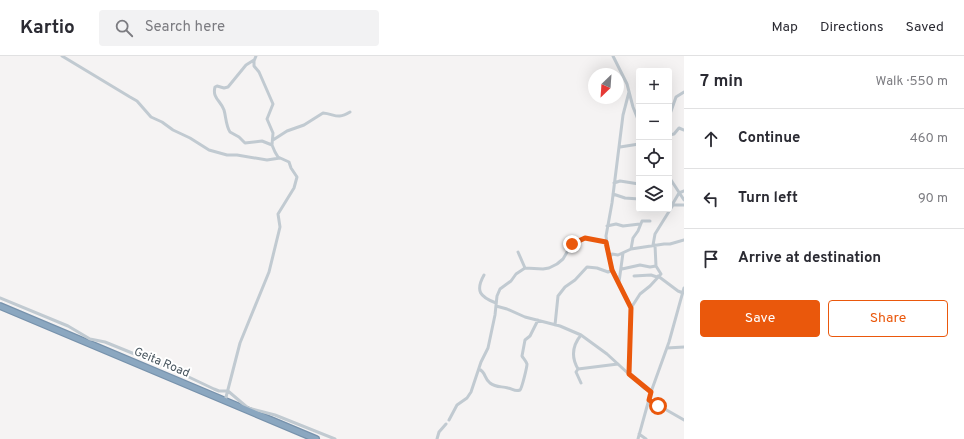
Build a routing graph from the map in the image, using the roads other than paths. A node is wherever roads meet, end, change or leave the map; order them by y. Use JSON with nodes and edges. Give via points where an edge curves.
{"nodes":[{"id":1,"x":62,"y":56,"type":"edge"},
{"id":2,"x":613,"y":56,"type":"edge"},
{"id":3,"x":255,"y":58,"type":"edge"},
{"id":4,"x":629,"y":92,"type":"junction"},
{"id":5,"x":684,"y":92,"type":"edge"},
{"id":6,"x":672,"y":108,"type":"edge"},
{"id":7,"x":350,"y":112,"type":"dead end"},
{"id":8,"x":636,"y":114,"type":"edge"},
{"id":9,"x":684,"y":130,"type":"edge"},
{"id":10,"x":672,"y":134,"type":"edge"},
{"id":11,"x":273,"y":140,"type":"junction"},
{"id":12,"x":636,"y":144,"type":"edge"},
{"id":13,"x":272,"y":145,"type":"junction"},
{"id":14,"x":620,"y":147,"type":"junction"},
{"id":15,"x":280,"y":158,"type":"junction"},
{"id":16,"x":672,"y":182,"type":"edge"},
{"id":17,"x":614,"y":183,"type":"junction"},
{"id":18,"x":636,"y":184,"type":"edge"},
{"id":19,"x":684,"y":190,"type":"edge"},
{"id":20,"x":679,"y":193,"type":"junction"},
{"id":21,"x":613,"y":194,"type":"junction"},
{"id":22,"x":636,"y":199,"type":"edge"},
{"id":23,"x":684,"y":200,"type":"edge"},
{"id":24,"x":672,"y":205,"type":"edge"},
{"id":25,"x":684,"y":205,"type":"edge"},
{"id":26,"x":668,"y":212,"type":"edge"},
{"id":27,"x":650,"y":222,"type":"dead end"},
{"id":28,"x":640,"y":224,"type":"junction"},
{"id":29,"x":607,"y":226,"type":"junction"},
{"id":30,"x":684,"y":240,"type":"edge"},
{"id":31,"x":606,"y":242,"type":"junction"},
{"id":32,"x":654,"y":245,"type":"junction"},
{"id":33,"x":631,"y":249,"type":"junction"},
{"id":34,"x":518,"y":252,"type":"dead end"},
{"id":35,"x":623,"y":253,"type":"junction"},
{"id":36,"x":609,"y":258,"type":"junction"},
{"id":37,"x":656,"y":266,"type":"junction"},
{"id":38,"x":525,"y":268,"type":"junction"},
{"id":39,"x":622,"y":269,"type":"junction"},
{"id":40,"x":612,"y":270,"type":"junction"},
{"id":41,"x":484,"y":275,"type":"dead end"},
{"id":42,"x":634,"y":276,"type":"dead end"},
{"id":43,"x":657,"y":277,"type":"junction"},
{"id":44,"x":618,"y":284,"type":"junction"},
{"id":45,"x":684,"y":288,"type":"edge"},
{"id":46,"x":683,"y":293,"type":"junction"},
{"id":47,"x":0,"y":298,"type":"edge"},
{"id":48,"x":496,"y":305,"type":"junction"},
{"id":49,"x":0,"y":306,"type":"edge"},
{"id":50,"x":631,"y":308,"type":"junction"},
{"id":51,"x":538,"y":320,"type":"junction"},
{"id":52,"x":555,"y":325,"type":"junction"},
{"id":53,"x":581,"y":335,"type":"junction"},
{"id":54,"x":684,"y":347,"type":"edge"},
{"id":55,"x":667,"y":348,"type":"junction"},
{"id":56,"x":618,"y":364,"type":"junction"},
{"id":57,"x":479,"y":369,"type":"junction"},
{"id":58,"x":578,"y":369,"type":"junction"},
{"id":59,"x":629,"y":374,"type":"junction"},
{"id":60,"x":581,"y":383,"type":"dead end"},
{"id":61,"x":228,"y":391,"type":"junction"},
{"id":62,"x":651,"y":392,"type":"junction"},
{"id":63,"x":649,"y":400,"type":"junction"},
{"id":64,"x":225,"y":401,"type":"junction"},
{"id":65,"x":449,"y":420,"type":"dead end"},
{"id":66,"x":684,"y":420,"type":"edge"},
{"id":67,"x":446,"y":424,"type":"dead end"},
{"id":68,"x":639,"y":434,"type":"junction"},
{"id":69,"x":316,"y":439,"type":"edge"},
{"id":70,"x":335,"y":439,"type":"edge"},
{"id":71,"x":437,"y":439,"type":"edge"},
{"id":72,"x":638,"y":439,"type":"edge"},
{"id":73,"x":646,"y":439,"type":"edge"}],
"edges":[{"from":1,"to":15,"type":"street","via":[[136,101],[151,117],[209,150],[267,160]]},
{"from":2,"to":4,"type":"street"},
{"from":3,"to":11,"type":"street","via":[[254,66],[273,104],[267,120],[273,133]]},
{"from":3,"to":13,"type":"street","via":[[228,86],[215,87],[214,94],[224,108],[228,128],[232,134],[245,143],[262,141]]},
{"from":4,"to":8,"type":"street"},
{"from":4,"to":14,"type":"street","via":[[623,115]]},
{"from":5,"to":6,"type":"street","via":[[676,97]]},
{"from":7,"to":11,"type":"street","via":[[336,117],[323,113],[304,126],[287,131]]},
{"from":9,"to":10,"type":"street","via":[[679,128]]},
{"from":11,"to":13,"type":"street"},
{"from":12,"to":14,"type":"street"},
{"from":13,"to":15,"type":"street"},
{"from":14,"to":17,"type":"street"},
{"from":15,"to":61,"type":"street","via":[[289,162],[297,174],[297,179],[278,216],[280,227],[270,272],[243,334]]},
{"from":16,"to":20,"type":"street"},
{"from":17,"to":18,"type":"street","via":[[620,181]]},
{"from":17,"to":21,"type":"street"},
{"from":19,"to":20,"type":"street"},
{"from":20,"to":23,"type":"street"},
{"from":20,"to":24,"type":"street"},
{"from":21,"to":22,"type":"street"},
{"from":21,"to":29,"type":"street"},
{"from":24,"to":25,"type":"street"},
{"from":26,"to":32,"type":"street","via":[[654,234]]},
{"from":27,"to":28,"type":"street","via":[[643,220]]},
{"from":28,"to":29,"type":"street"},
{"from":28,"to":33,"type":"street"},
{"from":29,"to":31,"type":"street"},
{"from":30,"to":32,"type":"street"},
{"from":31,"to":36,"type":"street"},
{"from":31,"to":38,"type":"street","via":[[584,238],[572,244],[561,261],[553,266],[544,269]]},
{"from":32,"to":33,"type":"street"},
{"from":32,"to":37,"type":"street"},
{"from":33,"to":35,"type":"street"},
{"from":34,"to":38,"type":"street"},
{"from":35,"to":36,"type":"street","via":[[612,254]]},
{"from":35,"to":39,"type":"street"},
{"from":36,"to":40,"type":"street"},
{"from":37,"to":39,"type":"street","via":[[640,265]]},
{"from":37,"to":43,"type":"street","via":[[661,273]]},
{"from":38,"to":48,"type":"street","via":[[500,289]]},
{"from":39,"to":44,"type":"street"},
{"from":40,"to":44,"type":"street"},
{"from":40,"to":52,"type":"street","via":[[608,272],[591,267],[585,268],[559,294]]},
{"from":41,"to":48,"type":"street","via":[[479,292]]},
{"from":42,"to":43,"type":"street"},
{"from":43,"to":46,"type":"street"},
{"from":43,"to":50,"type":"street","via":[[640,294]]},
{"from":44,"to":50,"type":"street"},
{"from":45,"to":46,"type":"street"},
{"from":46,"to":55,"type":"street"},
{"from":47,"to":61,"type":"street","via":[[71,328],[90,339],[105,342],[219,391]]},
{"from":48,"to":51,"type":"street"},
{"from":48,"to":57,"type":"street","via":[[488,348]]},
{"from":49,"to":64,"type":"highway","name":"Geita Road"},
{"from":50,"to":59,"type":"street"},
{"from":51,"to":52,"type":"street"},
{"from":51,"to":57,"type":"street","via":[[522,351],[527,366],[520,390],[490,384],[484,372]]},
{"from":52,"to":53,"type":"street"},
{"from":53,"to":56,"type":"street"},
{"from":53,"to":58,"type":"street","via":[[573,349]]},
{"from":54,"to":55,"type":"street"},
{"from":55,"to":62,"type":"street"},
{"from":56,"to":58,"type":"street"},
{"from":56,"to":59,"type":"street"},
{"from":57,"to":65,"type":"street","via":[[470,395],[457,405]]},
{"from":58,"to":60,"type":"street","via":[[576,372]]},
{"from":59,"to":62,"type":"street"},
{"from":61,"to":64,"type":"street"},
{"from":61,"to":70,"type":"street","via":[[248,408],[275,415]]},
{"from":62,"to":63,"type":"street"},
{"from":63,"to":66,"type":"street"},
{"from":63,"to":68,"type":"street"},
{"from":64,"to":69,"type":"highway","name":"Geita Road"},
{"from":67,"to":71,"type":"street","via":[[438,432]]},
{"from":68,"to":72,"type":"street"},
{"from":68,"to":73,"type":"street"}]}
